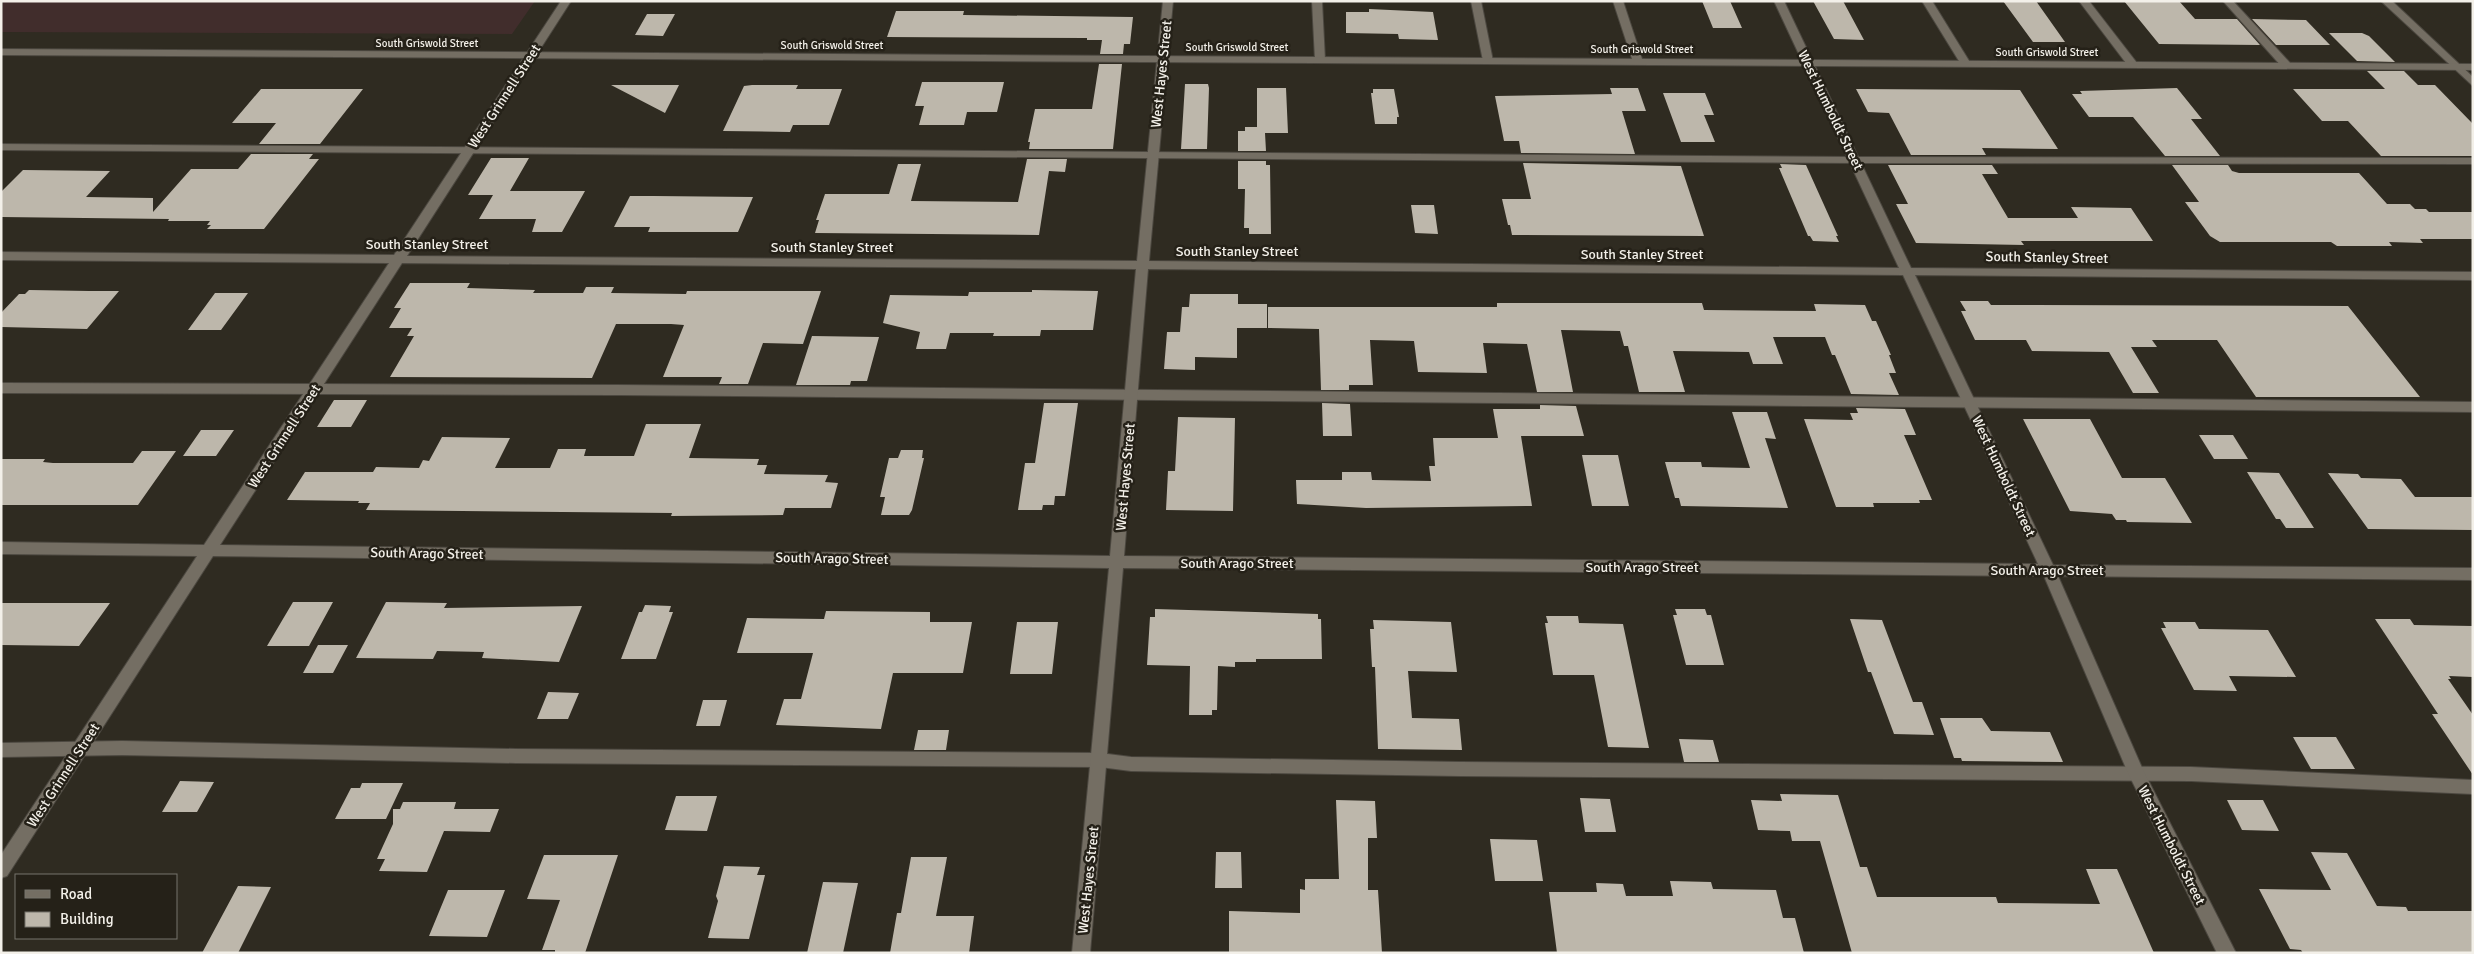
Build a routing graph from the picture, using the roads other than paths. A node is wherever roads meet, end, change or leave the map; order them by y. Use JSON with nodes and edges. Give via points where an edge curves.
{"nodes":[{"id":1,"x":566,"y":1,"type":"edge"},
{"id":2,"x":1168,"y":1,"type":"edge"},
{"id":3,"x":1317,"y":1,"type":"edge"},
{"id":4,"x":1476,"y":1,"type":"edge"},
{"id":5,"x":1618,"y":1,"type":"edge"},
{"id":6,"x":1779,"y":1,"type":"edge"},
{"id":7,"x":1927,"y":1,"type":"edge"},
{"id":8,"x":2084,"y":1,"type":"edge"},
{"id":9,"x":2228,"y":1,"type":"edge"},
{"id":10,"x":2386,"y":1,"type":"edge"},
{"id":11,"x":1,"y":52,"type":"edge"},
{"id":12,"x":530,"y":56,"type":"junction"},
{"id":13,"x":1162,"y":59,"type":"junction"},
{"id":14,"x":1320,"y":60,"type":"junction"},
{"id":15,"x":1488,"y":61,"type":"junction"},
{"id":16,"x":1638,"y":62,"type":"junction"},
{"id":17,"x":1809,"y":63,"type":"junction"},
{"id":18,"x":1966,"y":64,"type":"junction"},
{"id":19,"x":2133,"y":64,"type":"junction"},
{"id":20,"x":2287,"y":66,"type":"junction"},
{"id":21,"x":2456,"y":67,"type":"junction"},
{"id":22,"x":2473,"y":67,"type":"edge"},
{"id":23,"x":2473,"y":83,"type":"edge"},
{"id":24,"x":1,"y":147,"type":"edge"},
{"id":25,"x":469,"y":150,"type":"junction"},
{"id":26,"x":1153,"y":154,"type":"junction"},
{"id":27,"x":1855,"y":160,"type":"junction"},
{"id":28,"x":2473,"y":161,"type":"edge"},
{"id":29,"x":1,"y":256,"type":"edge"},
{"id":30,"x":399,"y":259,"type":"junction"},
{"id":31,"x":1142,"y":265,"type":"junction"},
{"id":32,"x":1908,"y":271,"type":"junction"},
{"id":33,"x":2473,"y":276,"type":"edge"},
{"id":34,"x":1,"y":388,"type":"edge"},
{"id":35,"x":315,"y":388,"type":"junction"},
{"id":36,"x":1131,"y":395,"type":"junction"},
{"id":37,"x":1970,"y":404,"type":"junction"},
{"id":38,"x":2473,"y":407,"type":"edge"},
{"id":39,"x":1,"y":548,"type":"edge"},
{"id":40,"x":209,"y":550,"type":"junction"},
{"id":41,"x":1118,"y":562,"type":"junction"},
{"id":42,"x":2048,"y":570,"type":"junction"},
{"id":43,"x":2473,"y":574,"type":"edge"},
{"id":44,"x":1,"y":750,"type":"edge"},
{"id":45,"x":80,"y":750,"type":"junction"},
{"id":46,"x":1100,"y":760,"type":"junction"},
{"id":47,"x":2136,"y":773,"type":"junction"},
{"id":48,"x":2473,"y":787,"type":"edge"},
{"id":49,"x":1,"y":870,"type":"edge"},
{"id":50,"x":1081,"y":953,"type":"edge"},
{"id":51,"x":2227,"y":953,"type":"edge"}],
"edges":[{"from":1,"to":12,"type":"street","name":"West Grinnell Street"},
{"from":2,"to":13,"type":"street","name":"West Hayes Street"},
{"from":3,"to":14,"type":"street"},
{"from":4,"to":15,"type":"street"},
{"from":5,"to":16,"type":"street"},
{"from":6,"to":17,"type":"street","name":"West Humboldt Street"},
{"from":7,"to":18,"type":"street"},
{"from":8,"to":19,"type":"street"},
{"from":9,"to":20,"type":"street"},
{"from":10,"to":21,"type":"street"},
{"from":11,"to":12,"type":"street","name":"South Griswold Street"},
{"from":12,"to":13,"type":"street","name":"South Griswold Street"},
{"from":12,"to":25,"type":"street","name":"West Grinnell Street"},
{"from":13,"to":14,"type":"street","name":"South Griswold Street"},
{"from":13,"to":26,"type":"street","name":"West Hayes Street"},
{"from":14,"to":15,"type":"street","name":"South Griswold Street"},
{"from":15,"to":16,"type":"street","name":"South Griswold Street"},
{"from":16,"to":17,"type":"street","name":"South Griswold Street"},
{"from":17,"to":18,"type":"street","name":"South Griswold Street"},
{"from":17,"to":27,"type":"street","name":"West Humboldt Street"},
{"from":18,"to":19,"type":"street","name":"South Griswold Street"},
{"from":19,"to":20,"type":"street","name":"South Griswold Street"},
{"from":20,"to":21,"type":"street","name":"South Griswold Street"},
{"from":21,"to":22,"type":"street","name":"South Griswold Street"},
{"from":21,"to":23,"type":"street"},
{"from":24,"to":25,"type":"street"},
{"from":25,"to":26,"type":"street"},
{"from":25,"to":30,"type":"street","name":"West Grinnell Street"},
{"from":26,"to":27,"type":"street"},
{"from":26,"to":31,"type":"street","name":"West Hayes Street"},
{"from":27,"to":28,"type":"street"},
{"from":27,"to":32,"type":"street","name":"West Humboldt Street"},
{"from":29,"to":30,"type":"street","name":"South Stanley Street"},
{"from":30,"to":31,"type":"street","name":"South Stanley Street"},
{"from":30,"to":35,"type":"street","name":"West Grinnell Street"},
{"from":31,"to":32,"type":"street","name":"South Stanley Street"},
{"from":31,"to":36,"type":"street","name":"West Hayes Street"},
{"from":32,"to":33,"type":"street","name":"South Stanley Street"},
{"from":32,"to":37,"type":"street","name":"West Humboldt Street"},
{"from":34,"to":35,"type":"street"},
{"from":35,"to":36,"type":"street"},
{"from":35,"to":40,"type":"street","name":"West Grinnell Street"},
{"from":36,"to":37,"type":"street"},
{"from":36,"to":41,"type":"street","name":"West Hayes Street"},
{"from":37,"to":38,"type":"street"},
{"from":37,"to":42,"type":"street","name":"West Humboldt Street"},
{"from":39,"to":40,"type":"street","name":"South Arago Street"},
{"from":40,"to":41,"type":"street","name":"South Arago Street"},
{"from":40,"to":45,"type":"street","name":"West Grinnell Street"},
{"from":41,"to":42,"type":"street","name":"South Arago Street"},
{"from":41,"to":46,"type":"street","name":"West Hayes Street"},
{"from":42,"to":43,"type":"street","name":"South Arago Street"},
{"from":42,"to":47,"type":"street","name":"West Humboldt Street"},
{"from":44,"to":45,"type":"street"},
{"from":45,"to":46,"type":"street"},
{"from":45,"to":49,"type":"street","name":"West Grinnell Street"},
{"from":46,"to":47,"type":"street","via":[[1141,764],[1470,769]]},
{"from":46,"to":50,"type":"street","name":"West Hayes Street"},
{"from":47,"to":48,"type":"street"},
{"from":47,"to":51,"type":"street","name":"West Humboldt Street"}]}
